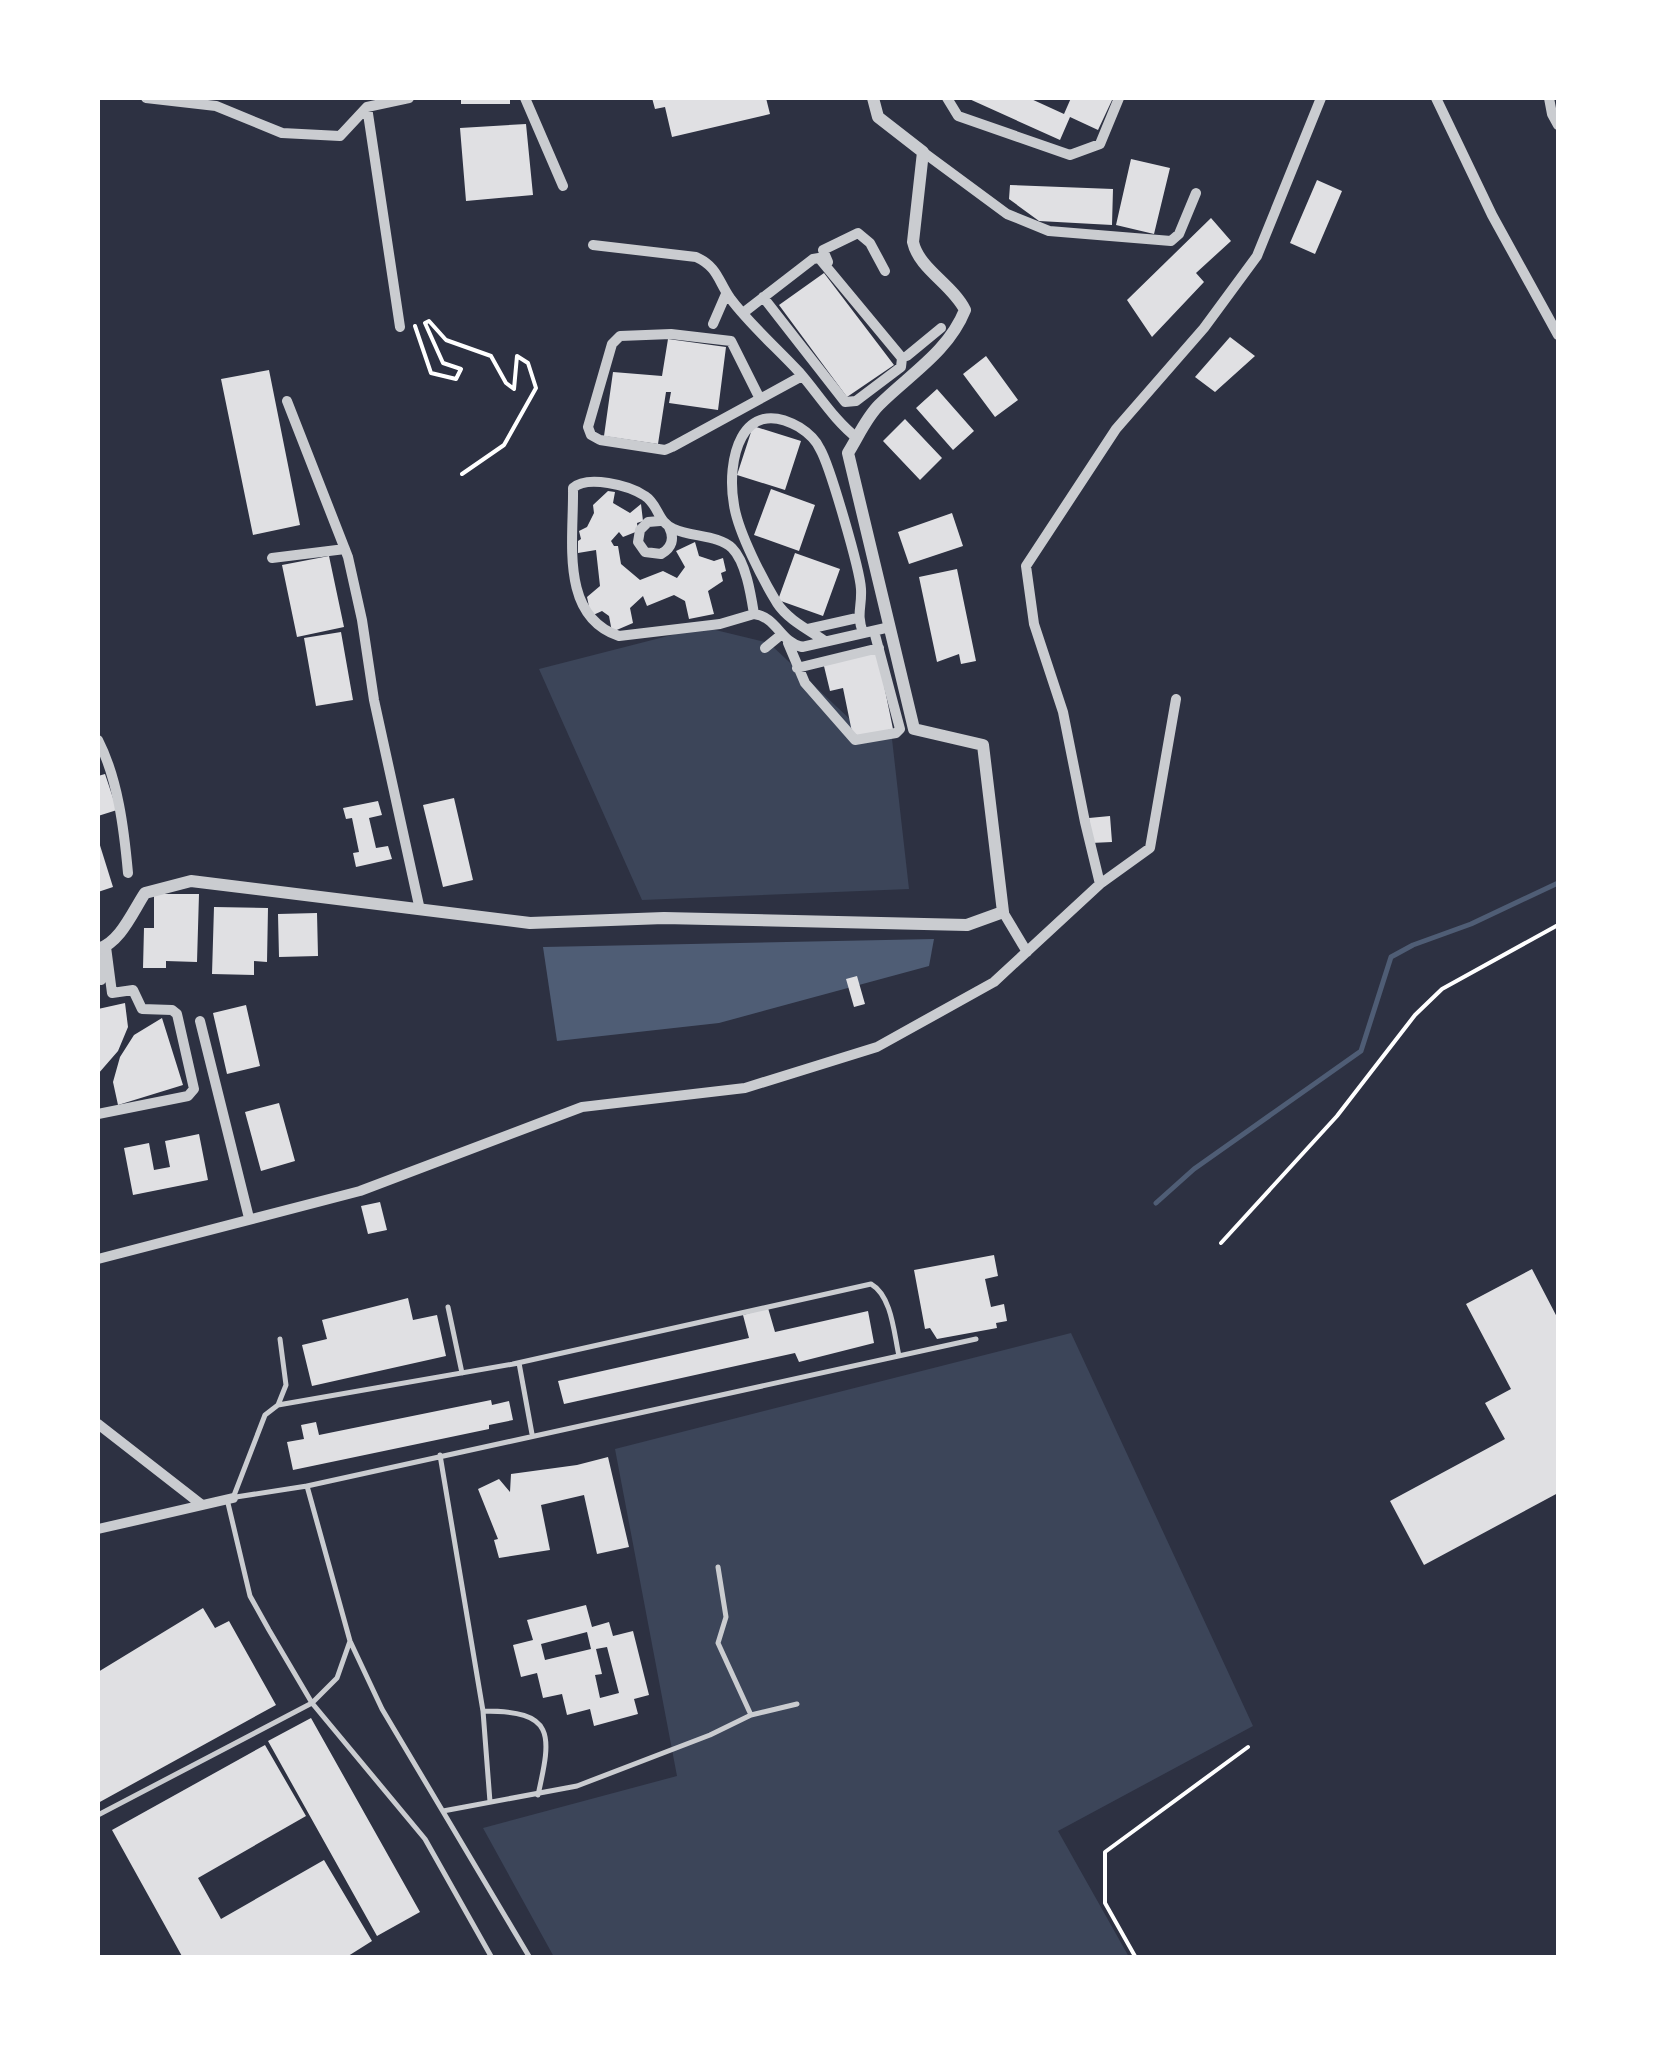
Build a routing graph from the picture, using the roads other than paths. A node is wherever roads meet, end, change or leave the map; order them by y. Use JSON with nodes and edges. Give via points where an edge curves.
{"nodes":[{"id":1,"x":146,"y":98,"type":"edge"},
{"id":2,"x":409,"y":98,"type":"edge"},
{"id":3,"x":525,"y":98,"type":"edge"},
{"id":4,"x":873,"y":98,"type":"edge"},
{"id":5,"x":946,"y":98,"type":"edge"},
{"id":6,"x":1120,"y":98,"type":"edge"},
{"id":7,"x":1321,"y":98,"type":"edge"},
{"id":8,"x":1436,"y":98,"type":"edge"},
{"id":9,"x":1549,"y":98,"type":"edge"},
{"id":10,"x":367,"y":108,"type":"junction"},
{"id":11,"x":1558,"y":125,"type":"edge"},
{"id":12,"x":923,"y":152,"type":"junction"},
{"id":13,"x":563,"y":186,"type":"dead end"},
{"id":14,"x":1196,"y":193,"type":"dead end"},
{"id":15,"x":593,"y":245,"type":"dead end"},
{"id":16,"x":885,"y":271,"type":"dead end"},
{"id":17,"x":726,"y":294,"type":"junction"},
{"id":18,"x":763,"y":297,"type":"junction"},
{"id":19,"x":743,"y":313,"type":"junction"},
{"id":20,"x":713,"y":324,"type":"dead end"},
{"id":21,"x":400,"y":327,"type":"dead end"},
{"id":22,"x":942,"y":328,"type":"dead end"},
{"id":23,"x":1558,"y":335,"type":"edge"},
{"id":24,"x":907,"y":356,"type":"junction"},
{"id":25,"x":918,"y":370,"type":"junction"},
{"id":26,"x":802,"y":376,"type":"junction"},
{"id":27,"x":760,"y":399,"type":"junction"},
{"id":28,"x":287,"y":402,"type":"dead end"},
{"id":29,"x":858,"y":438,"type":"junction"},
{"id":30,"x":344,"y":549,"type":"junction"},
{"id":31,"x":272,"y":558,"type":"dead end"},
{"id":32,"x":754,"y":614,"type":"junction"},
{"id":33,"x":858,"y":618,"type":"junction"},
{"id":34,"x":890,"y":627,"type":"junction"},
{"id":35,"x":808,"y":629,"type":"junction"},
{"id":36,"x":868,"y":632,"type":"junction"},
{"id":37,"x":850,"y":636,"type":"junction"},
{"id":38,"x":785,"y":639,"type":"junction"},
{"id":39,"x":825,"y":641,"type":"junction"},
{"id":40,"x":764,"y":648,"type":"dead end"},
{"id":41,"x":878,"y":648,"type":"junction"},
{"id":42,"x":853,"y":654,"type":"junction"},
{"id":43,"x":797,"y":668,"type":"junction"},
{"id":44,"x":1176,"y":699,"type":"dead end"},
{"id":45,"x":98,"y":740,"type":"edge"},
{"id":46,"x":128,"y":873,"type":"dead end"},
{"id":47,"x":1100,"y":884,"type":"junction"},
{"id":48,"x":420,"y":910,"type":"junction"},
{"id":49,"x":1003,"y":912,"type":"junction"},
{"id":50,"x":100,"y":949,"type":"edge"},
{"id":51,"x":1027,"y":952,"type":"junction"},
{"id":52,"x":101,"y":980,"type":"dead end"},
{"id":53,"x":112,"y":993,"type":"junction"},
{"id":54,"x":98,"y":995,"type":"edge"},
{"id":55,"x":200,"y":1021,"type":"dead end"},
{"id":56,"x":98,"y":1114,"type":"edge"},
{"id":57,"x":249,"y":1218,"type":"junction"},
{"id":58,"x":98,"y":1260,"type":"edge"},
{"id":59,"x":448,"y":1307,"type":"dead end"},
{"id":60,"x":280,"y":1339,"type":"dead end"},
{"id":61,"x":976,"y":1339,"type":"dead end"},
{"id":62,"x":899,"y":1356,"type":"junction"},
{"id":63,"x":514,"y":1364,"type":"junction"},
{"id":64,"x":462,"y":1373,"type":"junction"},
{"id":65,"x":278,"y":1405,"type":"junction"},
{"id":66,"x":98,"y":1424,"type":"edge"},
{"id":67,"x":532,"y":1435,"type":"junction"},
{"id":68,"x":440,"y":1455,"type":"junction"},
{"id":69,"x":308,"y":1486,"type":"junction"},
{"id":70,"x":230,"y":1499,"type":"junction"},
{"id":71,"x":202,"y":1505,"type":"junction"},
{"id":72,"x":98,"y":1528,"type":"edge"},
{"id":73,"x":718,"y":1566,"type":"dead end"},
{"id":74,"x":350,"y":1641,"type":"junction"},
{"id":75,"x":312,"y":1703,"type":"junction"},
{"id":76,"x":797,"y":1704,"type":"dead end"},
{"id":77,"x":483,"y":1710,"type":"junction"},
{"id":78,"x":751,"y":1714,"type":"junction"},
{"id":79,"x":538,"y":1794,"type":"junction"},
{"id":80,"x":490,"y":1802,"type":"junction"},
{"id":81,"x":443,"y":1811,"type":"junction"},
{"id":82,"x":98,"y":1815,"type":"edge"},
{"id":83,"x":492,"y":1958,"type":"edge"},
{"id":84,"x":530,"y":1958,"type":"edge"}],
"edges":[{"from":1,"to":10,"type":"street","via":[[216,106],[282,134],[340,136]]},
{"from":2,"to":10,"type":"street"},
{"from":3,"to":13,"type":"street"},
{"from":4,"to":12,"type":"street","via":[[878,117]]},
{"from":5,"to":6,"type":"street","via":[[958,116],[1070,155],[1100,144]]},
{"from":7,"to":47,"type":"street","via":[[1256,256],[1116,429],[1026,566],[1034,624],[1064,712]]},
{"from":8,"to":23,"type":"street"},
{"from":9,"to":11,"type":"street"},
{"from":10,"to":21,"type":"street"},
{"from":12,"to":14,"type":"street","via":[[1007,214],[1057,234],[1171,241]]},
{"from":12,"to":25,"type":"street","via":[[912,242],[965,310],[957,330]]},
{"from":15,"to":17,"type":"street","via":[[696,257],[716,271]]},
{"from":16,"to":24,"type":"street","via":[[858,233],[822,252]]},
{"from":17,"to":19,"type":"street"},
{"from":17,"to":20,"type":"street"},
{"from":18,"to":18,"type":"street","via":[[819,258],[902,358],[901,367],[845,402]]},
{"from":18,"to":19,"type":"street"},
{"from":19,"to":26,"type":"street"},
{"from":22,"to":24,"type":"street"},
{"from":24,"to":25,"type":"street"},
{"from":25,"to":29,"type":"street","via":[[876,408]]},
{"from":26,"to":27,"type":"street"},
{"from":26,"to":29,"type":"street"},
{"from":27,"to":27,"type":"street","via":[[665,450],[600,440],[588,427],[620,336],[731,341]]},
{"from":28,"to":30,"type":"street"},
{"from":29,"to":34,"type":"street","via":[[848,452]]},
{"from":30,"to":31,"type":"street"},
{"from":30,"to":48,"type":"street"},
{"from":32,"to":32,"type":"street","via":[[720,624],[608,632],[586,616],[576,594],[573,488],[592,479],[637,492],[648,497],[664,524],[728,543],[737,553]]},
{"from":32,"to":38,"type":"street","via":[[764,615]]},
{"from":33,"to":35,"type":"street"},
{"from":33,"to":35,"type":"street","via":[[860,584],[822,452],[802,428],[759,419],[745,428],[732,468],[734,505],[778,604]]},
{"from":33,"to":36,"type":"street"},
{"from":34,"to":36,"type":"street"},
{"from":34,"to":49,"type":"street","via":[[914,729],[984,745]]},
{"from":35,"to":39,"type":"street"},
{"from":36,"to":37,"type":"street"},
{"from":36,"to":41,"type":"street"},
{"from":37,"to":39,"type":"street"},
{"from":37,"to":42,"type":"street"},
{"from":38,"to":39,"type":"street","via":[[802,647]]},
{"from":38,"to":40,"type":"street"},
{"from":38,"to":43,"type":"street"},
{"from":41,"to":42,"type":"street"},
{"from":41,"to":43,"type":"street","via":[[896,733],[854,740]]},
{"from":42,"to":43,"type":"street"},
{"from":44,"to":47,"type":"street","via":[[1150,848]]},
{"from":45,"to":46,"type":"street"},
{"from":47,"to":51,"type":"street"},
{"from":48,"to":49,"type":"street","via":[[530,923],[664,918],[967,926]]},
{"from":48,"to":50,"type":"street","via":[[191,881],[145,893]]},
{"from":49,"to":51,"type":"street"},
{"from":50,"to":52,"type":"street"},
{"from":50,"to":53,"type":"street"},
{"from":51,"to":57,"type":"street","via":[[994,982],[877,1047],[745,1088],[582,1107],[360,1191]]},
{"from":53,"to":54,"type":"street"},
{"from":53,"to":56,"type":"street","via":[[133,990],[142,1009],[178,1014],[194,1090]]},
{"from":55,"to":57,"type":"street"},
{"from":57,"to":58,"type":"street"},
{"from":59,"to":64,"type":"lane"},
{"from":60,"to":65,"type":"lane","via":[[286,1384]]},
{"from":61,"to":62,"type":"lane"},
{"from":62,"to":63,"type":"lane","via":[[885,1298],[871,1284]]},
{"from":62,"to":67,"type":"lane"},
{"from":63,"to":64,"type":"lane"},
{"from":63,"to":67,"type":"lane","via":[[519,1363]]},
{"from":64,"to":65,"type":"lane"},
{"from":65,"to":70,"type":"lane","via":[[264,1415]]},
{"from":66,"to":71,"type":"street"},
{"from":67,"to":68,"type":"lane"},
{"from":68,"to":69,"type":"lane"},
{"from":68,"to":77,"type":"lane"},
{"from":69,"to":70,"type":"lane"},
{"from":69,"to":74,"type":"lane"},
{"from":70,"to":71,"type":"street"},
{"from":70,"to":75,"type":"lane","via":[[250,1596]]},
{"from":71,"to":72,"type":"street"},
{"from":73,"to":78,"type":"lane","via":[[726,1617],[718,1642]]},
{"from":74,"to":75,"type":"lane","via":[[337,1678]]},
{"from":74,"to":81,"type":"lane","via":[[382,1710]]},
{"from":75,"to":82,"type":"lane"},
{"from":75,"to":83,"type":"lane","via":[[424,1840]]},
{"from":76,"to":78,"type":"lane"},
{"from":77,"to":79,"type":"lane","via":[[529,1716],[547,1736]]},
{"from":77,"to":80,"type":"lane"},
{"from":78,"to":79,"type":"lane","via":[[577,1786]]},
{"from":79,"to":80,"type":"lane"},
{"from":80,"to":81,"type":"lane"},
{"from":81,"to":84,"type":"lane"}]}
